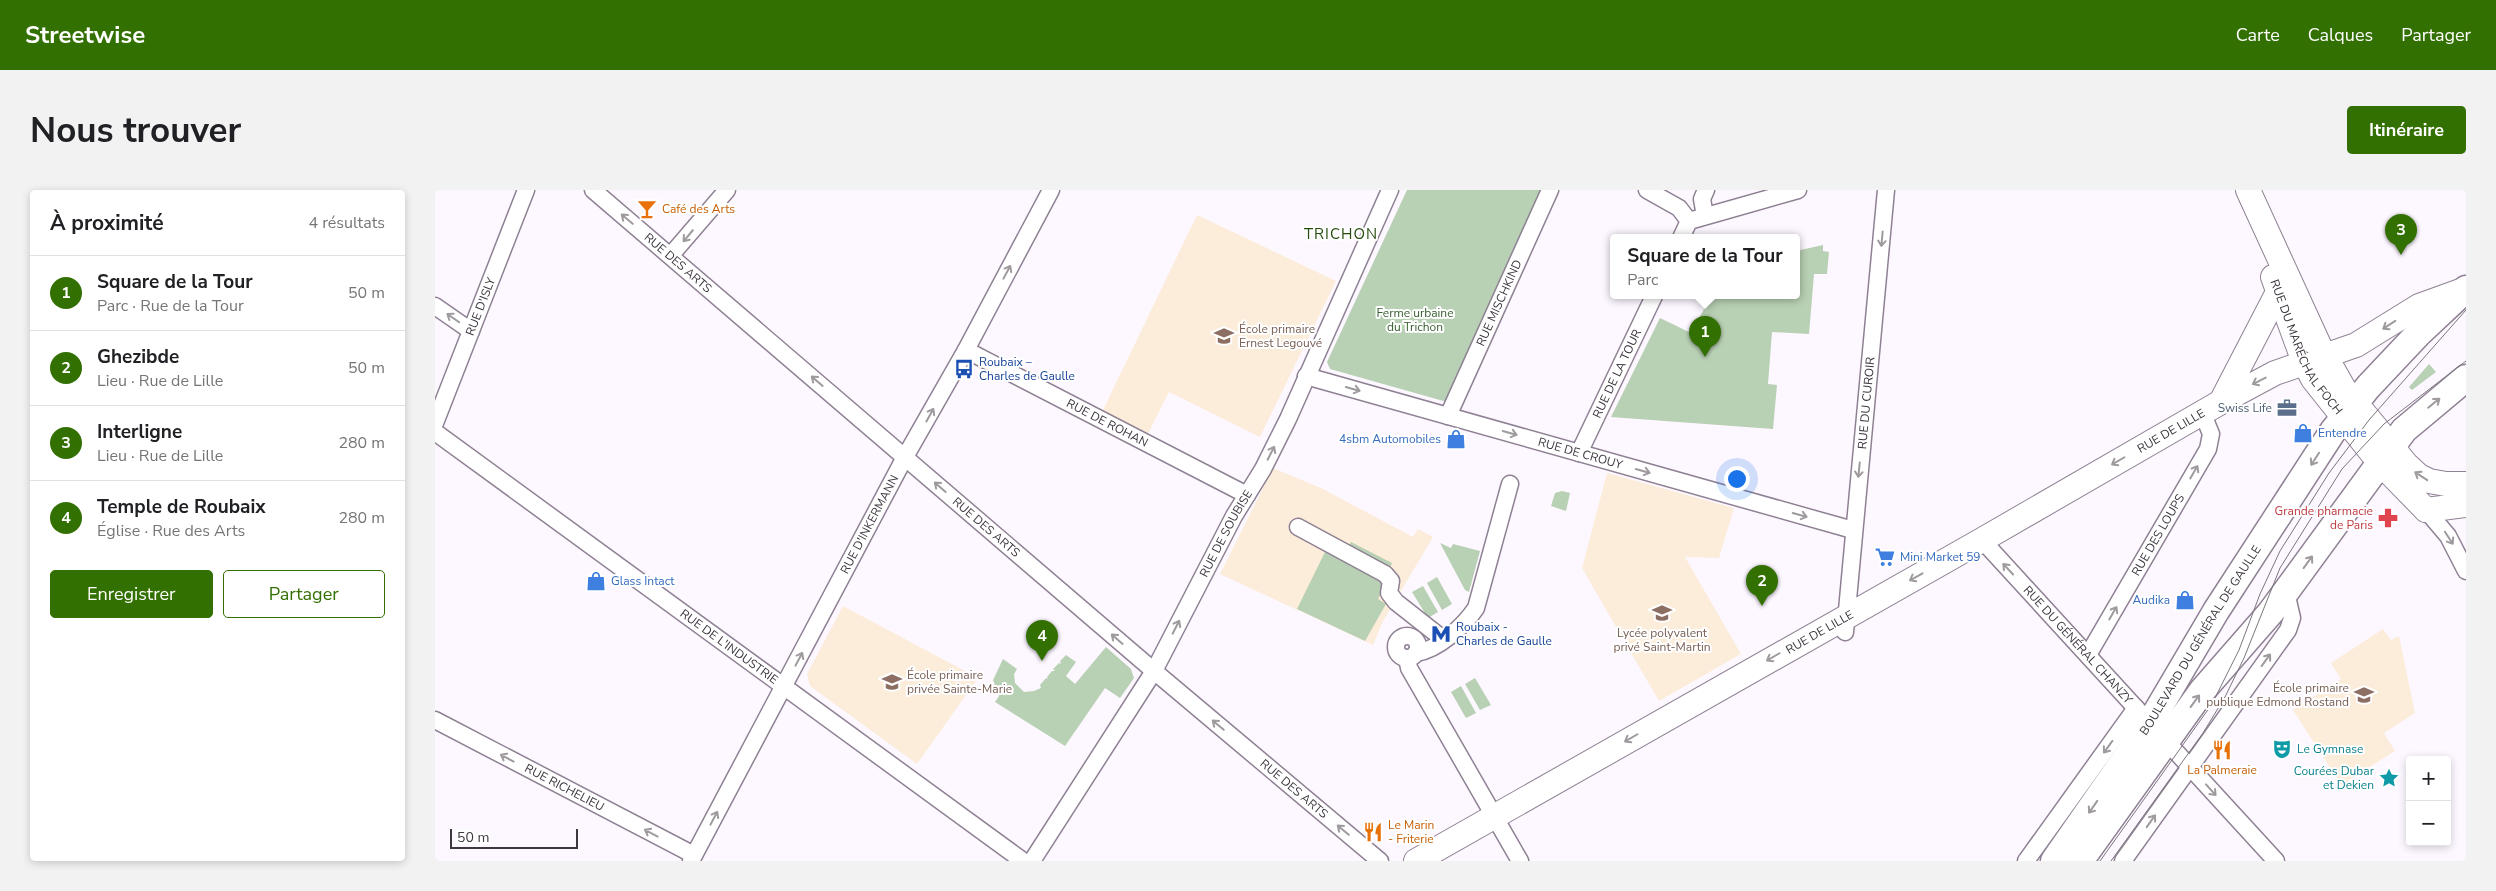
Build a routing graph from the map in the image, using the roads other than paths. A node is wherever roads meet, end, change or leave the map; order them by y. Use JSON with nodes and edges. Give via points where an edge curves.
{"nodes":[{"id":1,"x":526,"y":190,"type":"edge"},
{"id":2,"x":593,"y":190,"type":"edge"},
{"id":3,"x":727,"y":190,"type":"edge"},
{"id":4,"x":1051,"y":190,"type":"edge"},
{"id":5,"x":1390,"y":190,"type":"edge"},
{"id":6,"x":1550,"y":190,"type":"edge"},
{"id":7,"x":1647,"y":190,"type":"edge"},
{"id":8,"x":1706,"y":190,"type":"edge"},
{"id":9,"x":1798,"y":190,"type":"edge"},
{"id":10,"x":1887,"y":190,"type":"edge"},
{"id":11,"x":2248,"y":190,"type":"edge"},
{"id":12,"x":1697,"y":219,"type":"junction"},
{"id":13,"x":1684,"y":234,"type":"edge"},
{"id":14,"x":671,"y":255,"type":"junction"},
{"id":15,"x":2466,"y":289,"type":"edge"},
{"id":16,"x":2279,"y":292,"type":"junction"},
{"id":17,"x":1653,"y":299,"type":"edge"},
{"id":18,"x":435,"y":306,"type":"edge"},
{"id":19,"x":471,"y":331,"type":"junction"},
{"id":20,"x":966,"y":350,"type":"junction"},
{"id":21,"x":2314,"y":359,"type":"junction"},
{"id":22,"x":1306,"y":376,"type":"junction"},
{"id":23,"x":2466,"y":378,"type":"edge"},
{"id":24,"x":2211,"y":407,"type":"junction"},
{"id":25,"x":2349,"y":410,"type":"junction"},
{"id":26,"x":1448,"y":416,"type":"junction"},
{"id":27,"x":435,"y":423,"type":"edge"},
{"id":28,"x":435,"y":432,"type":"edge"},
{"id":29,"x":2392,"y":446,"type":"junction"},
{"id":30,"x":1579,"y":453,"type":"junction"},
{"id":31,"x":905,"y":458,"type":"junction"},
{"id":32,"x":1510,"y":484,"type":"dead end"},
{"id":33,"x":2465,"y":491,"type":"edge"},
{"id":34,"x":1247,"y":495,"type":"junction"},
{"id":35,"x":2426,"y":510,"type":"junction"},
{"id":36,"x":1298,"y":527,"type":"dead end"},
{"id":37,"x":1853,"y":530,"type":"junction"},
{"id":38,"x":1982,"y":540,"type":"junction"},
{"id":39,"x":2466,"y":571,"type":"edge"},
{"id":40,"x":2286,"y":592,"type":"junction"},
{"id":41,"x":1845,"y":624,"type":"junction"},
{"id":42,"x":1443,"y":640,"type":"junction"},
{"id":43,"x":2088,"y":655,"type":"junction"},
{"id":44,"x":1154,"y":671,"type":"junction"},
{"id":45,"x":784,"y":686,"type":"junction"},
{"id":46,"x":435,"y":720,"type":"edge"},
{"id":47,"x":2151,"y":724,"type":"junction"},
{"id":48,"x":2189,"y":766,"type":"junction"},
{"id":49,"x":1497,"y":820,"type":"junction"},
{"id":50,"x":693,"y":858,"type":"edge"},
{"id":51,"x":1023,"y":861,"type":"edge"},
{"id":52,"x":1032,"y":861,"type":"edge"},
{"id":53,"x":1380,"y":861,"type":"edge"},
{"id":54,"x":1416,"y":861,"type":"edge"},
{"id":55,"x":1520,"y":861,"type":"edge"},
{"id":56,"x":2026,"y":861,"type":"edge"},
{"id":57,"x":2054,"y":861,"type":"edge"},
{"id":58,"x":2080,"y":861,"type":"edge"},
{"id":59,"x":2123,"y":861,"type":"edge"},
{"id":60,"x":2276,"y":861,"type":"edge"}],
"edges":[{"from":1,"to":19,"type":"street","name":"RUE D'ISLY"},
{"from":14,"to":2,"type":"street","name":"RUE DES ARTS","one_way":true},
{"from":3,"to":14,"type":"street","one_way":true},
{"from":20,"to":4,"type":"street","name":"RUE D'INKERMANN","one_way":true},
{"from":5,"to":22,"type":"street","name":"RUE DE SOUBISE"},
{"from":6,"to":26,"type":"street","name":"RUE MISCHKIND"},
{"from":7,"to":12,"type":"street"},
{"from":8,"to":12,"type":"street"},
{"from":9,"to":12,"type":"street"},
{"from":10,"to":37,"type":"street","name":"RUE DU CUROIR","one_way":true},
{"from":11,"to":16,"type":"street","name":"RUE DU MARÉCHAL FOCH"},
{"from":11,"to":21,"type":"street","name":"RUE DU MARÉCHAL FOCH"},
{"from":12,"to":13,"type":"street"},
{"from":31,"to":14,"type":"street","name":"RUE DES ARTS","one_way":true},
{"from":15,"to":21,"type":"street","name":"RUE DE LILLE","one_way":true,"via":[[2419,306],[2356,345]]},
{"from":15,"to":25,"type":"main road","name":"BOULEVARD DU GÉNÉRAL DE GAULLE","via":[[2418,334]]},
{"from":16,"to":21,"type":"street","name":"RUE DU MARÉCHAL FOCH"},
{"from":16,"to":24,"type":"street"},
{"from":17,"to":30,"type":"street","name":"RUE DE LA TOUR"},
{"from":19,"to":18,"type":"street","one_way":true},
{"from":19,"to":27,"type":"street","name":"RUE D'ISLY"},
{"from":31,"to":20,"type":"street","name":"RUE D'INKERMANN","one_way":true},
{"from":20,"to":34,"type":"street","name":"RUE DE ROHAN"},
{"from":21,"to":24,"type":"street","name":"RUE DE LILLE","one_way":true,"via":[[2275,373]]},
{"from":21,"to":25,"type":"street","name":"RUE DU MARÉCHAL FOCH","via":[[2318,387]]},
{"from":22,"to":26,"type":"street","name":"RUE DE CROUY","one_way":true},
{"from":34,"to":22,"type":"street","name":"RUE DE SOUBISE","one_way":true,"via":[[1288,419]]},
{"from":29,"to":23,"type":"main road","name":"BOULEVARD DU GÉNÉRAL DE GAULLE","one_way":true},
{"from":24,"to":38,"type":"street","name":"RUE DE LILLE","one_way":true},
{"from":43,"to":24,"type":"street","name":"RUE DES LOUPS","one_way":true,"via":[[2208,449]]},
{"from":25,"to":29,"type":"street","name":"RUE DU MARÉCHAL FOCH"},
{"from":25,"to":47,"type":"main road","name":"BOULEVARD DU GÉNÉRAL DE GAULLE","one_way":true,"via":[[2216,611]]},
{"from":26,"to":30,"type":"street","name":"RUE DE CROUY","one_way":true},
{"from":28,"to":45,"type":"street","name":"RUE DE L'INDUSTRIE"},
{"from":33,"to":29,"type":"street","one_way":true,"via":[[2419,476]]},
{"from":29,"to":35,"type":"street"},
{"from":40,"to":29,"type":"main road","name":"BOULEVARD DU GÉNÉRAL DE GAULLE","one_way":true},
{"from":30,"to":37,"type":"street","name":"RUE DE CROUY","one_way":true},
{"from":44,"to":31,"type":"street","name":"RUE DES ARTS","one_way":true},
{"from":45,"to":31,"type":"street","name":"RUE D'INKERMANN","one_way":true},
{"from":32,"to":42,"type":"street","via":[[1478,604],[1470,617]]},
{"from":33,"to":35,"type":"street"},
{"from":44,"to":34,"type":"street","name":"RUE DE SOUBISE","one_way":true},
{"from":35,"to":39,"type":"street","one_way":true,"via":[[2448,536]]},
{"from":36,"to":42,"type":"street","via":[[1385,574],[1391,581],[1389,593],[1396,602]]},
{"from":37,"to":41,"type":"street","name":"RUE DU CUROIR"},
{"from":38,"to":41,"type":"street","name":"RUE DE LILLE","one_way":true},
{"from":43,"to":38,"type":"street","name":"RUE DU GÉNÉRAL CHANZY","one_way":true},
{"from":47,"to":40,"type":"main road","name":"BOULEVARD DU GÉNÉRAL DE GAULLE","one_way":true,"via":[[2202,691]]},
{"from":48,"to":40,"type":"street","one_way":true,"via":[[2288,630],[2292,618]]},
{"from":41,"to":49,"type":"street","name":"RUE DE LILLE","one_way":true},
{"from":42,"to":49,"type":"street","via":[[1412,655],[1409,668]]},
{"from":43,"to":47,"type":"street","name":"RUE DU GÉNÉRAL CHANZY"},
{"from":44,"to":52,"type":"street","name":"RUE DE SOUBISE"},
{"from":53,"to":44,"type":"street","name":"RUE DES ARTS","one_way":true},
{"from":50,"to":45,"type":"street","name":"RUE D'INKERMANN","one_way":true},
{"from":45,"to":51,"type":"street","name":"RUE DE L'INDUSTRIE"},
{"from":50,"to":46,"type":"street","name":"RUE RICHELIEU","one_way":true},
{"from":47,"to":48,"type":"street","name":"RUE DU GÉNÉRAL CHANZY"},
{"from":47,"to":56,"type":"street","name":"BOULEVARD DU GÉNÉRAL DE GAULLE","one_way":true},
{"from":47,"to":57,"type":"main road","name":"BOULEVARD DU GÉNÉRAL DE GAULLE","one_way":true},
{"from":47,"to":58,"type":"main road","name":"BOULEVARD DU GÉNÉRAL DE GAULLE"},
{"from":59,"to":48,"type":"street","one_way":true},
{"from":48,"to":60,"type":"street","name":"RUE DU GÉNÉRAL CHANZY","one_way":true},
{"from":49,"to":54,"type":"street","name":"RUE DE LILLE"},
{"from":49,"to":55,"type":"street"}]}
